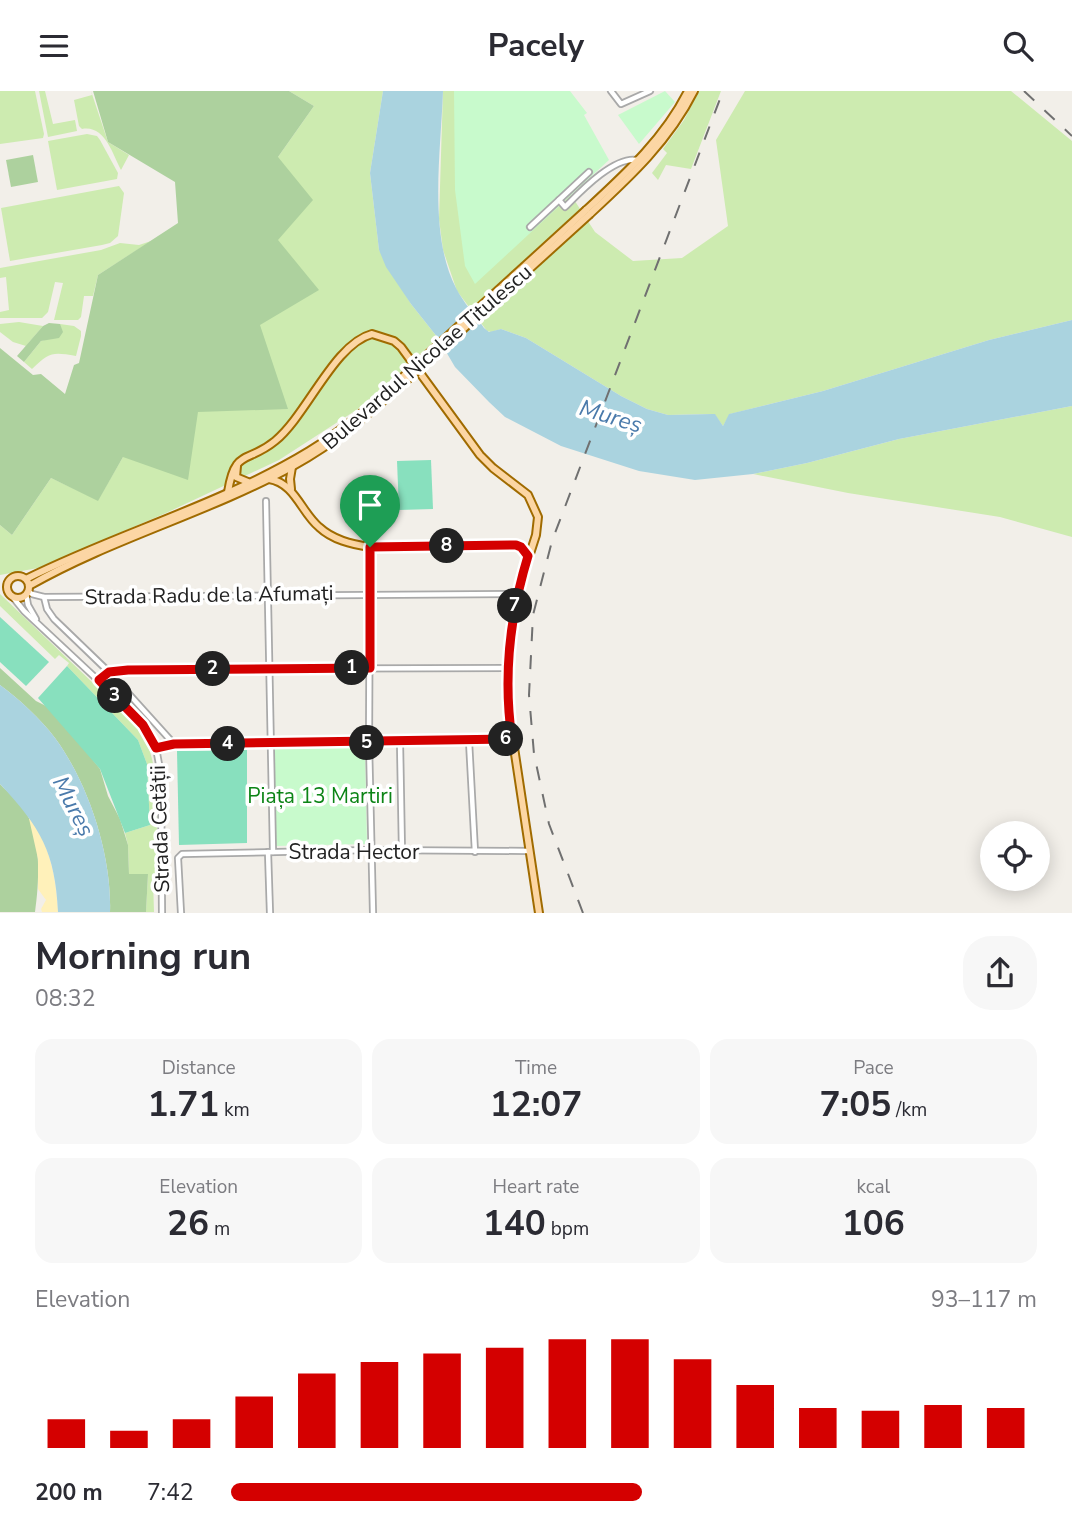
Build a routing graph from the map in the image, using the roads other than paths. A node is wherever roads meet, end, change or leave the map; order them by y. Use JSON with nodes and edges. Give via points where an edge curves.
{"nodes":[{"id":1,"x":611,"y":91,"type":"edge"},
{"id":2,"x":650,"y":91,"type":"edge"},
{"id":3,"x":677,"y":91,"type":"edge"},
{"id":4,"x":688,"y":91,"type":"edge"},
{"id":5,"x":694,"y":91,"type":"edge"},
{"id":6,"x":684,"y":99,"type":"junction"},
{"id":7,"x":637,"y":161,"type":"junction"},
{"id":8,"x":589,"y":172,"type":"dead end"},
{"id":9,"x":559,"y":200,"type":"junction"},
{"id":10,"x":588,"y":212,"type":"junction"},
{"id":11,"x":530,"y":227,"type":"dead end"},
{"id":12,"x":406,"y":377,"type":"junction"},
{"id":13,"x":238,"y":461,"type":"junction"},
{"id":14,"x":292,"y":467,"type":"junction"},
{"id":15,"x":268,"y":479,"type":"junction"},
{"id":16,"x":250,"y":483,"type":"junction"},
{"id":17,"x":292,"y":491,"type":"junction"},
{"id":18,"x":228,"y":492,"type":"junction"},
{"id":19,"x":266,"y":501,"type":"dead end"},
{"id":20,"x":370,"y":547,"type":"junction"},
{"id":21,"x":528,"y":556,"type":"junction"},
{"id":22,"x":13,"y":577,"type":"junction"},
{"id":23,"x":1,"y":578,"type":"edge"},
{"id":24,"x":0,"y":588,"type":"edge"},
{"id":25,"x":27,"y":588,"type":"junction"},
{"id":26,"x":10,"y":594,"type":"junction"},
{"id":27,"x":370,"y":594,"type":"junction"},
{"id":28,"x":517,"y":594,"type":"junction"},
{"id":29,"x":267,"y":595,"type":"junction"},
{"id":30,"x":44,"y":597,"type":"junction"},
{"id":31,"x":40,"y":625,"type":"junction"},
{"id":32,"x":508,"y":667,"type":"junction"},
{"id":33,"x":370,"y":668,"type":"junction"},
{"id":34,"x":268,"y":669,"type":"junction"},
{"id":35,"x":109,"y":672,"type":"junction"},
{"id":36,"x":99,"y":680,"type":"junction"},
{"id":37,"x":512,"y":739,"type":"junction"},
{"id":38,"x":469,"y":741,"type":"junction"},
{"id":39,"x":400,"y":742,"type":"junction"},
{"id":40,"x":369,"y":743,"type":"junction"},
{"id":41,"x":174,"y":744,"type":"junction"},
{"id":42,"x":269,"y":744,"type":"junction"},
{"id":43,"x":156,"y":748,"type":"junction"},
{"id":44,"x":371,"y":850,"type":"junction"},
{"id":45,"x":529,"y":851,"type":"junction"},
{"id":46,"x":271,"y":852,"type":"junction"},
{"id":47,"x":402,"y":852,"type":"junction"},
{"id":48,"x":475,"y":852,"type":"junction"},
{"id":49,"x":162,"y":912,"type":"edge"},
{"id":50,"x":181,"y":912,"type":"edge"},
{"id":51,"x":270,"y":912,"type":"edge"},
{"id":52,"x":373,"y":912,"type":"edge"},
{"id":53,"x":540,"y":912,"type":"edge"}],
"edges":[{"from":1,"to":2,"type":"street","via":[[621,104]]},
{"from":3,"to":6,"type":"street"},
{"from":4,"to":6,"type":"main road","name":"Bulevardul Nicolae Titulescu"},
{"from":5,"to":10,"type":"main road","name":"Bulevardul Nicolae Titulescu","via":[[653,152]]},
{"from":6,"to":7,"type":"main road","name":"Bulevardul Nicolae Titulescu"},
{"from":7,"to":9,"type":"street","via":[[617,164],[565,207]]},
{"from":7,"to":10,"type":"main road","name":"Bulevardul Nicolae Titulescu"},
{"from":8,"to":9,"type":"street"},
{"from":9,"to":11,"type":"street"},
{"from":10,"to":12,"type":"main road","name":"Bulevardul Nicolae Titulescu","bridge":true},
{"from":12,"to":14,"type":"main road","name":"Bulevardul Nicolae Titulescu","via":[[335,440]]},
{"from":12,"to":16,"type":"main road","name":"Bulevardul Nicolae Titulescu","via":[[334,434]]},
{"from":13,"to":16,"type":"main road","via":[[236,477]]},
{"from":13,"to":18,"type":"main road"},
{"from":13,"to":21,"type":"main road","via":[[283,433],[352,344],[372,334],[386,337],[407,355],[480,455],[528,495],[538,517]]},
{"from":14,"to":15,"type":"main road","name":"Bulevardul Nicolae Titulescu"},
{"from":14,"to":17,"type":"main road"},
{"from":15,"to":17,"type":"main road","via":[[283,482]]},
{"from":15,"to":25,"type":"main road","name":"Bulevardul Nicolae Titulescu"},
{"from":16,"to":18,"type":"main road","name":"Bulevardul Nicolae Titulescu"},
{"from":17,"to":20,"type":"main road","via":[[320,528],[348,543]]},
{"from":18,"to":25,"type":"main road","name":"Bulevardul Nicolae Titulescu"},
{"from":19,"to":29,"type":"street"},
{"from":20,"to":21,"type":"main road","via":[[516,545]]},
{"from":20,"to":27,"type":"street"},
{"from":21,"to":28,"type":"main road"},
{"from":22,"to":23,"type":"main road"},
{"from":22,"to":25,"type":"main road","via":[[19,576]]},
{"from":22,"to":26,"type":"main road","via":[[7,585]]},
{"from":24,"to":26,"type":"main road","name":"Strada Cetății"},
{"from":25,"to":26,"type":"main road","via":[[19,598]]},
{"from":25,"to":30,"type":"street","name":"Strada Radu de la Afumați"},
{"from":25,"to":31,"type":"street","name":"Strada Cetății","via":[[30,610]]},
{"from":26,"to":31,"type":"street","name":"Strada Cetății"},
{"from":27,"to":28,"type":"street","name":"Strada Radu de la Afumați"},
{"from":27,"to":29,"type":"street","name":"Strada Radu de la Afumați"},
{"from":27,"to":33,"type":"street"},
{"from":28,"to":32,"type":"main road"},
{"from":29,"to":30,"type":"street","name":"Strada Radu de la Afumați"},
{"from":29,"to":34,"type":"street"},
{"from":30,"to":35,"type":"street","via":[[54,619]]},
{"from":31,"to":36,"type":"street","name":"Strada Cetății"},
{"from":32,"to":33,"type":"street"},
{"from":32,"to":37,"type":"main road"},
{"from":33,"to":34,"type":"street"},
{"from":33,"to":40,"type":"street"},
{"from":34,"to":35,"type":"street"},
{"from":34,"to":42,"type":"street"},
{"from":35,"to":36,"type":"street"},
{"from":35,"to":41,"type":"street"},
{"from":36,"to":43,"type":"street","name":"Strada Cetății","via":[[143,725]]},
{"from":37,"to":38,"type":"street"},
{"from":37,"to":45,"type":"main road"},
{"from":38,"to":39,"type":"street"},
{"from":38,"to":48,"type":"street"},
{"from":39,"to":40,"type":"street"},
{"from":39,"to":47,"type":"street"},
{"from":40,"to":42,"type":"street"},
{"from":40,"to":44,"type":"street"},
{"from":41,"to":42,"type":"street"},
{"from":41,"to":43,"type":"street"},
{"from":42,"to":46,"type":"street"},
{"from":43,"to":49,"type":"street","name":"Strada Cetății","via":[[161,775]]},
{"from":44,"to":46,"type":"street","name":"Strada Hector"},
{"from":44,"to":47,"type":"street","name":"Strada Hector"},
{"from":44,"to":52,"type":"street"},
{"from":45,"to":48,"type":"street","name":"Strada Hector"},
{"from":45,"to":53,"type":"main road"},
{"from":46,"to":50,"type":"street","name":"Strada Hector","via":[[179,855]]},
{"from":46,"to":51,"type":"street"},
{"from":47,"to":48,"type":"street","name":"Strada Hector"}]}
